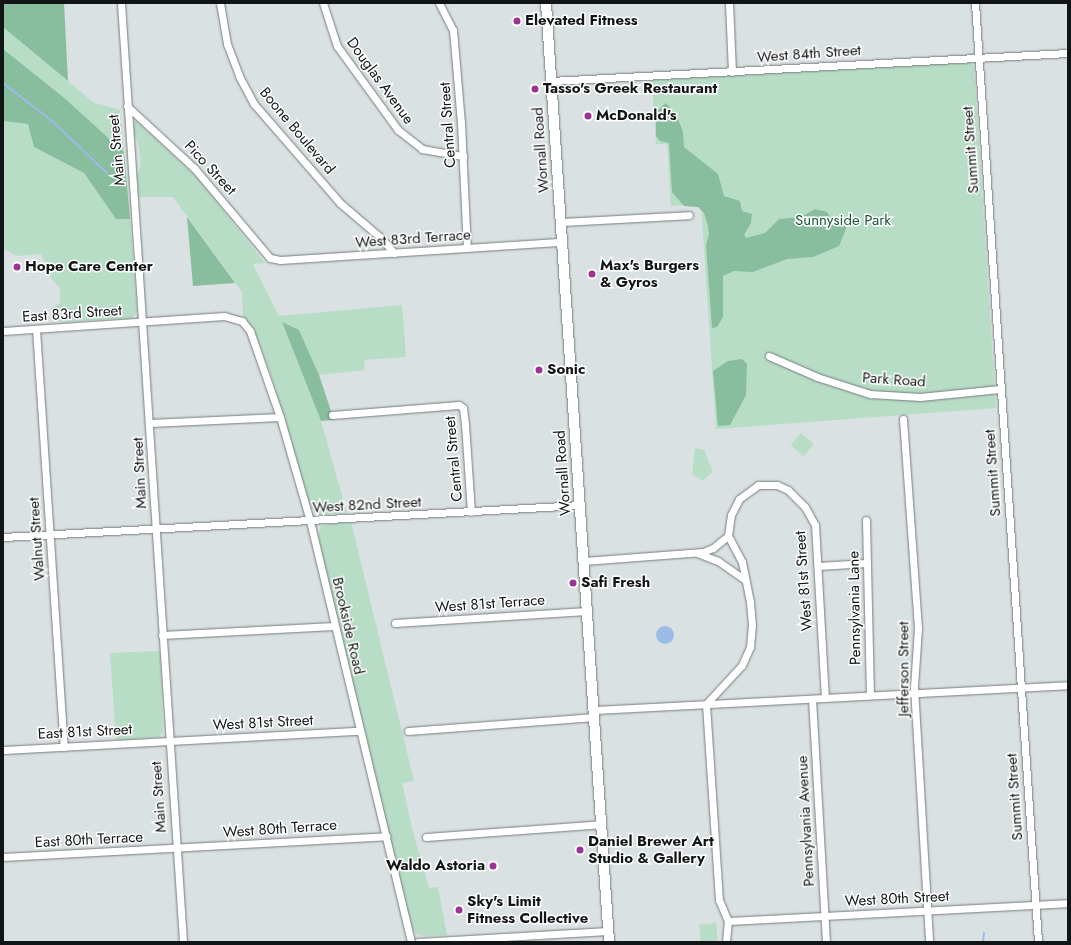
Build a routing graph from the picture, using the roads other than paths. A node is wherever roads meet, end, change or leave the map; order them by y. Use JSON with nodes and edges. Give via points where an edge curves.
{"nodes":[{"id":1,"x":121,"y":3,"type":"edge"},
{"id":2,"x":220,"y":3,"type":"edge"},
{"id":3,"x":322,"y":3,"type":"edge"},
{"id":4,"x":439,"y":3,"type":"edge"},
{"id":5,"x":546,"y":3,"type":"edge"},
{"id":6,"x":729,"y":3,"type":"edge"},
{"id":7,"x":975,"y":3,"type":"edge"},
{"id":8,"x":1068,"y":53,"type":"edge"},
{"id":9,"x":978,"y":57,"type":"junction"},
{"id":10,"x":732,"y":72,"type":"junction"},
{"id":11,"x":551,"y":81,"type":"junction"},
{"id":12,"x":127,"y":106,"type":"junction"},
{"id":13,"x":463,"y":156,"type":"junction"},
{"id":14,"x":689,"y":215,"type":"dead end"},
{"id":15,"x":561,"y":222,"type":"junction"},
{"id":16,"x":562,"y":242,"type":"junction"},
{"id":17,"x":466,"y":248,"type":"junction"},
{"id":18,"x":394,"y":253,"type":"junction"},
{"id":19,"x":266,"y":255,"type":"joint"},
{"id":20,"x":242,"y":321,"type":"joint"},
{"id":21,"x":143,"y":322,"type":"junction"},
{"id":22,"x":36,"y":329,"type":"junction"},
{"id":23,"x":3,"y":331,"type":"edge"},
{"id":24,"x":769,"y":356,"type":"dead end"},
{"id":25,"x":1000,"y":389,"type":"junction"},
{"id":26,"x":332,"y":415,"type":"dead end"},
{"id":27,"x":280,"y":417,"type":"junction"},
{"id":28,"x":903,"y":419,"type":"dead end"},
{"id":29,"x":150,"y":422,"type":"junction"},
{"id":30,"x":580,"y":505,"type":"junction"},
{"id":31,"x":471,"y":512,"type":"junction"},
{"id":32,"x":866,"y":520,"type":"dead end"},
{"id":33,"x":310,"y":521,"type":"junction"},
{"id":34,"x":156,"y":529,"type":"junction"},
{"id":35,"x":50,"y":535,"type":"junction"},
{"id":36,"x":728,"y":536,"type":"junction"},
{"id":37,"x":3,"y":537,"type":"edge"},
{"id":38,"x":697,"y":552,"type":"junction"},
{"id":39,"x":584,"y":561,"type":"junction"},
{"id":40,"x":867,"y":563,"type":"junction"},
{"id":41,"x":818,"y":566,"type":"junction"},
{"id":42,"x":745,"y":580,"type":"junction"},
{"id":43,"x":587,"y":611,"type":"junction"},
{"id":44,"x":395,"y":623,"type":"dead end"},
{"id":45,"x":334,"y":626,"type":"junction"},
{"id":46,"x":162,"y":635,"type":"junction"},
{"id":47,"x":1068,"y":685,"type":"edge"},
{"id":48,"x":1021,"y":687,"type":"junction"},
{"id":49,"x":916,"y":693,"type":"junction"},
{"id":50,"x":870,"y":695,"type":"junction"},
{"id":51,"x":812,"y":698,"type":"junction"},
{"id":52,"x":824,"y":698,"type":"junction"},
{"id":53,"x":706,"y":704,"type":"junction"},
{"id":54,"x":594,"y":713,"type":"junction"},
{"id":55,"x":359,"y":731,"type":"junction"},
{"id":56,"x":408,"y":731,"type":"dead end"},
{"id":57,"x":169,"y":741,"type":"junction"},
{"id":58,"x":64,"y":747,"type":"junction"},
{"id":59,"x":3,"y":750,"type":"edge"},
{"id":60,"x":601,"y":824,"type":"junction"},
{"id":61,"x":386,"y":836,"type":"junction"},
{"id":62,"x":426,"y":837,"type":"dead end"},
{"id":63,"x":176,"y":849,"type":"junction"},
{"id":64,"x":3,"y":857,"type":"edge"},
{"id":65,"x":1068,"y":902,"type":"edge"},
{"id":66,"x":1035,"y":904,"type":"junction"},
{"id":67,"x":928,"y":910,"type":"junction"},
{"id":68,"x":825,"y":916,"type":"junction"},
{"id":69,"x":728,"y":921,"type":"junction"},
{"id":70,"x":608,"y":931,"type":"junction"},
{"id":71,"x":183,"y":942,"type":"edge"},
{"id":72,"x":411,"y":942,"type":"edge"},
{"id":73,"x":418,"y":942,"type":"edge"},
{"id":74,"x":609,"y":942,"type":"edge"},
{"id":75,"x":726,"y":942,"type":"edge"},
{"id":76,"x":826,"y":942,"type":"edge"},
{"id":77,"x":929,"y":942,"type":"edge"},
{"id":78,"x":1038,"y":942,"type":"edge"}],
"edges":[{"from":1,"to":12,"type":"street","name":"Main Street"},
{"from":2,"to":18,"type":"street","name":"Boone Boulevard","via":[[227,44],[239,76],[254,104],[340,203],[381,238]]},
{"from":3,"to":13,"type":"street","name":"Douglas Avenue","via":[[337,46],[398,130],[422,149]]},
{"from":4,"to":13,"type":"street","name":"Central Street","via":[[453,30]]},
{"from":5,"to":11,"type":"main road","name":"Wornall Road"},
{"from":6,"to":10,"type":"street"},
{"from":7,"to":9,"type":"street","name":"Summit Street"},
{"from":8,"to":9,"type":"street","name":"West 84th Street"},
{"from":9,"to":10,"type":"street","name":"West 84th Street"},
{"from":9,"to":25,"type":"street","name":"Summit Street"},
{"from":10,"to":11,"type":"street","name":"West 84th Street"},
{"from":11,"to":15,"type":"main road","name":"Wornall Road"},
{"from":12,"to":19,"type":"street","name":"Pico Street","via":[[195,169]]},
{"from":12,"to":21,"type":"street","name":"Main Street"},
{"from":13,"to":17,"type":"street","name":"Central Street"},
{"from":14,"to":15,"type":"street"},
{"from":15,"to":16,"type":"main road","name":"Wornall Road"},
{"from":16,"to":17,"type":"street","name":"West 83rd Terrace"},
{"from":16,"to":30,"type":"main road","name":"Wornall Road"},
{"from":17,"to":18,"type":"street","name":"West 83rd Terrace"},
{"from":18,"to":19,"type":"street","name":"West 83rd Terrace","via":[[280,260]]},
{"from":20,"to":21,"type":"street","name":"East 83rd Street","via":[[224,316]]},
{"from":20,"to":27,"type":"street","name":"Brookside Road","via":[[259,351]]},
{"from":21,"to":22,"type":"street","name":"East 83rd Street"},
{"from":21,"to":29,"type":"street","name":"Main Street"},
{"from":22,"to":23,"type":"street","name":"East 83rd Street"},
{"from":22,"to":35,"type":"street","name":"Walnut Street"},
{"from":24,"to":25,"type":"street","name":"Park Road","via":[[817,378],[870,394],[920,397]]},
{"from":25,"to":48,"type":"street","name":"Summit Street"},
{"from":26,"to":31,"type":"street","name":"Central Street","via":[[459,405],[463,408],[465,424]]},
{"from":27,"to":29,"type":"street"},
{"from":27,"to":33,"type":"street","name":"Brookside Road"},
{"from":28,"to":49,"type":"street","name":"Jefferson Street","via":[[918,628]]},
{"from":29,"to":34,"type":"street","name":"Main Street"},
{"from":30,"to":31,"type":"street","name":"West 82nd Street"},
{"from":30,"to":39,"type":"main road","name":"Wornall Road"},
{"from":31,"to":33,"type":"street","name":"West 82nd Street"},
{"from":32,"to":40,"type":"street","name":"Pennsylvania Lane"},
{"from":33,"to":34,"type":"street","name":"West 82nd Street"},
{"from":33,"to":45,"type":"street","name":"Brookside Road"},
{"from":34,"to":35,"type":"street","name":"West 82nd Street"},
{"from":34,"to":46,"type":"street","name":"Main Street"},
{"from":35,"to":37,"type":"street","name":"West 82nd Street"},
{"from":35,"to":58,"type":"street","name":"Walnut Street"},
{"from":36,"to":38,"type":"street","via":[[713,548]]},
{"from":36,"to":41,"type":"street","name":"West 81st Street","via":[[731,515],[743,494],[758,485],[782,486],[805,507],[815,525]]},
{"from":36,"to":42,"type":"street","via":[[742,562]]},
{"from":38,"to":39,"type":"street"},
{"from":38,"to":42,"type":"street","via":[[718,561]]},
{"from":39,"to":43,"type":"main road","name":"Wornall Road"},
{"from":40,"to":41,"type":"street"},
{"from":40,"to":50,"type":"street","name":"Pennsylvania Lane"},
{"from":41,"to":52,"type":"street","name":"West 81st Street"},
{"from":42,"to":53,"type":"street","via":[[752,625],[750,647],[742,665]]},
{"from":43,"to":44,"type":"street","name":"West 81st Terrace"},
{"from":43,"to":54,"type":"main road","name":"Wornall Road"},
{"from":45,"to":46,"type":"street"},
{"from":45,"to":55,"type":"street","name":"Brookside Road"},
{"from":46,"to":57,"type":"street","name":"Main Street"},
{"from":47,"to":48,"type":"street"},
{"from":48,"to":49,"type":"street"},
{"from":48,"to":66,"type":"street","name":"Summit Street"},
{"from":49,"to":50,"type":"street"},
{"from":49,"to":67,"type":"street","name":"Jefferson Street"},
{"from":50,"to":52,"type":"street"},
{"from":51,"to":52,"type":"street"},
{"from":51,"to":53,"type":"street"},
{"from":51,"to":68,"type":"street","name":"Pennsylvania Avenue"},
{"from":53,"to":54,"type":"street"},
{"from":53,"to":69,"type":"street","via":[[719,900]]},
{"from":54,"to":56,"type":"street"},
{"from":54,"to":60,"type":"main road","name":"Wornall Road"},
{"from":55,"to":57,"type":"street","name":"West 81st Street"},
{"from":55,"to":61,"type":"street","name":"Brookside Road"},
{"from":57,"to":58,"type":"street","name":"East 81st Street"},
{"from":57,"to":63,"type":"street","name":"Main Street"},
{"from":58,"to":59,"type":"street","name":"East 81st Street"},
{"from":60,"to":62,"type":"street"},
{"from":60,"to":70,"type":"main road","name":"Wornall Road"},
{"from":61,"to":63,"type":"street","name":"West 80th Terrace"},
{"from":61,"to":72,"type":"street","name":"Brookside Road"},
{"from":63,"to":64,"type":"street","name":"East 80th Terrace"},
{"from":63,"to":71,"type":"street","name":"Main Street"},
{"from":65,"to":66,"type":"street","name":"West 80th Street"},
{"from":66,"to":67,"type":"street","name":"West 80th Street"},
{"from":66,"to":78,"type":"street","name":"Summit Street"},
{"from":67,"to":68,"type":"street","name":"West 80th Street"},
{"from":67,"to":77,"type":"street","name":"Jefferson Street"},
{"from":68,"to":69,"type":"street","name":"West 80th Street"},
{"from":68,"to":76,"type":"street","name":"Pennsylvania Avenue"},
{"from":69,"to":75,"type":"street"},
{"from":70,"to":73,"type":"street"},
{"from":70,"to":74,"type":"main road","name":"Wornall Road"}]}
